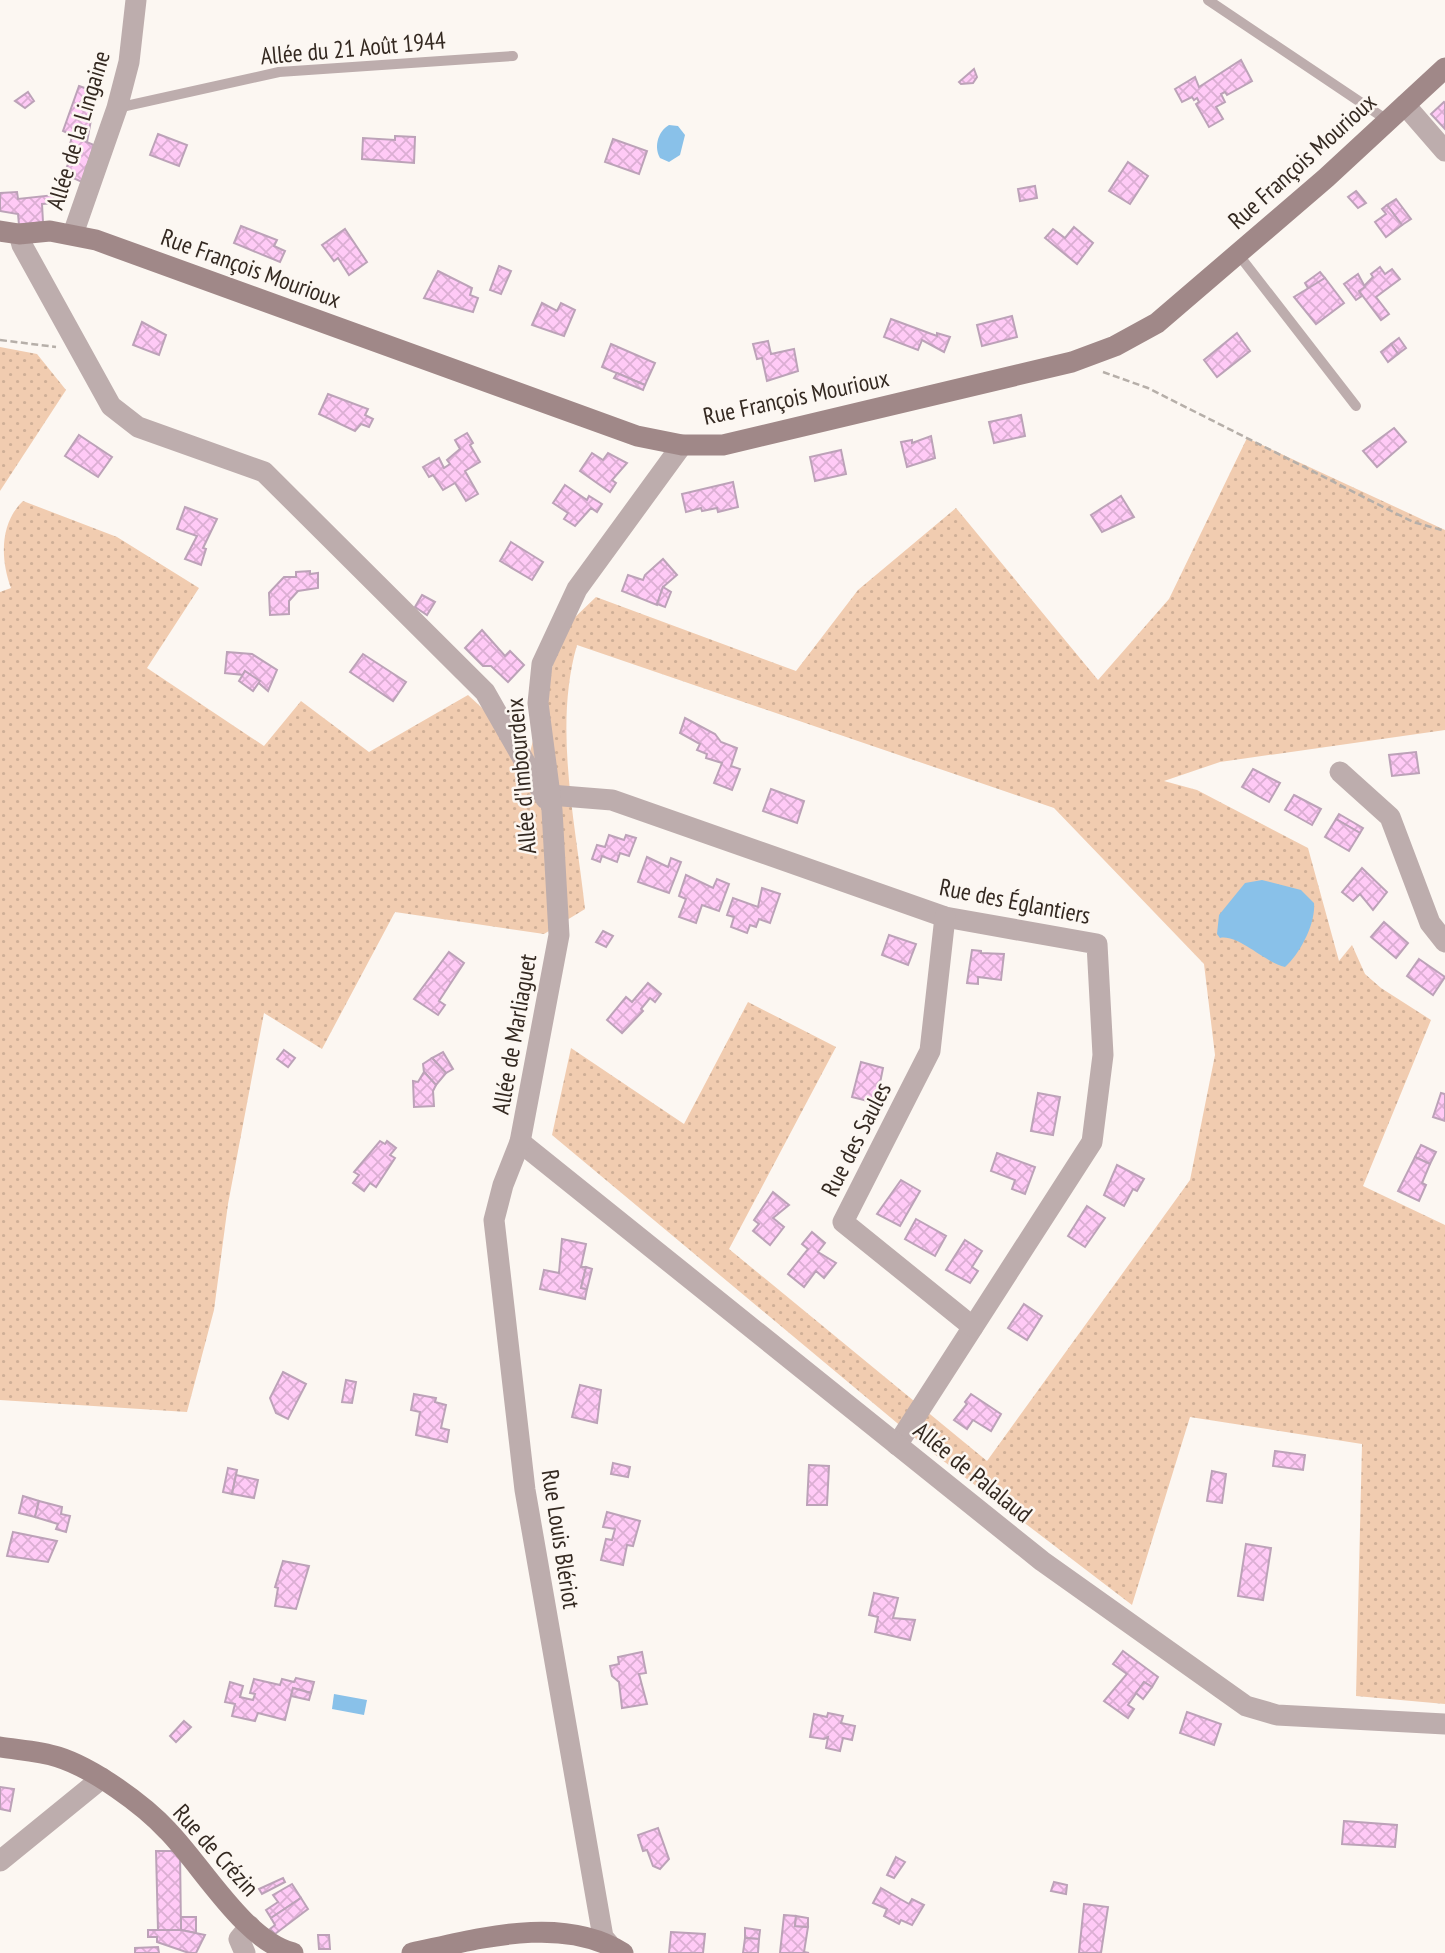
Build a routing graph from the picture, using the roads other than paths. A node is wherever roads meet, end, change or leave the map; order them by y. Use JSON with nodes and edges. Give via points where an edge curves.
{"nodes":[{"id":1,"x":136,"y":0,"type":"edge"},
{"id":2,"x":1208,"y":0,"type":"edge"},
{"id":3,"x":513,"y":56,"type":"dead end"},
{"id":4,"x":1445,"y":68,"type":"edge"},
{"id":5,"x":1405,"y":105,"type":"junction"},
{"id":6,"x":117,"y":108,"type":"junction"},
{"id":7,"x":1387,"y":120,"type":"junction"},
{"id":8,"x":1445,"y":151,"type":"edge"},
{"id":9,"x":10,"y":232,"type":"edge"},
{"id":10,"x":73,"y":234,"type":"junction"},
{"id":11,"x":1238,"y":254,"type":"junction"},
{"id":12,"x":1356,"y":406,"type":"dead end"},
{"id":13,"x":682,"y":445,"type":"junction"},
{"id":14,"x":1340,"y":772,"type":"dead end"},
{"id":15,"x":551,"y":802,"type":"junction"},
{"id":16,"x":944,"y":917,"type":"junction"},
{"id":17,"x":559,"y":935,"type":"joint"},
{"id":18,"x":1445,"y":942,"type":"edge"},
{"id":19,"x":520,"y":1142,"type":"junction"},
{"id":20,"x":973,"y":1326,"type":"junction"},
{"id":21,"x":897,"y":1445,"type":"junction"},
{"id":22,"x":1445,"y":1724,"type":"edge"},
{"id":23,"x":0,"y":1747,"type":"edge"},
{"id":24,"x":102,"y":1778,"type":"junction"},
{"id":25,"x":0,"y":1861,"type":"edge"},
{"id":26,"x":250,"y":1926,"type":"junction"},
{"id":27,"x":616,"y":1949,"type":"edge"},
{"id":28,"x":246,"y":1953,"type":"edge"},
{"id":29,"x":292,"y":1953,"type":"edge"},
{"id":30,"x":412,"y":1953,"type":"edge"}],
"edges":[{"from":1,"to":6,"type":"street","name":"Allée de la Lingaine","via":[[129,62]]},
{"from":2,"to":7,"type":"lane"},
{"from":3,"to":6,"type":"lane","name":"Allée du 21 Août 1944","via":[[279,72]]},
{"from":4,"to":5,"type":"street","name":"Rue François Mourioux"},
{"from":5,"to":7,"type":"street","name":"Rue François Mourioux"},
{"from":5,"to":8,"type":"street"},
{"from":6,"to":10,"type":"street","name":"Allée de la Lingaine"},
{"from":7,"to":11,"type":"street","name":"Rue François Mourioux"},
{"from":9,"to":10,"type":"street","name":"Rue François Mourioux"},
{"from":9,"to":15,"type":"street","via":[[105,397],[122,418],[264,472],[485,692]]},
{"from":10,"to":13,"type":"street","name":"Rue François Mourioux","via":[[637,436]]},
{"from":11,"to":12,"type":"lane"},
{"from":11,"to":13,"type":"street","name":"Rue François Mourioux","via":[[1157,323],[1072,362],[723,445]]},
{"from":13,"to":15,"type":"street","name":"Allée d'Imbourdeix","via":[[578,589],[542,664],[538,703]]},
{"from":14,"to":18,"type":"street","via":[[1390,817],[1430,923]]},
{"from":15,"to":16,"type":"street","name":"Rue des Églantiers","via":[[612,800]]},
{"from":15,"to":17,"type":"street","name":"Allée d'Imbourdeix"},
{"from":16,"to":20,"type":"street","name":"Rue des Saules","via":[[930,1051],[843,1222]]},
{"from":16,"to":20,"type":"street","name":"Rue des Églantiers","via":[[1097,944],[1103,1055],[1092,1142]]},
{"from":17,"to":19,"type":"street","name":"Allée de Marliaguet"},
{"from":19,"to":21,"type":"street","name":"Allée de Palalaud"},
{"from":19,"to":27,"type":"street","name":"Rue Louis Blériot","via":[[494,1220],[525,1490],[603,1937]]},
{"from":20,"to":21,"type":"street","name":"Rue des Églantiers"},
{"from":21,"to":22,"type":"street","name":"Allée de Palalaud","via":[[1042,1561],[1247,1706],[1277,1716]]},
{"from":23,"to":24,"type":"street","name":"Rue de Crézin","via":[[58,1757]]},
{"from":24,"to":25,"type":"street"},
{"from":24,"to":26,"type":"street","name":"Rue de Crézin","via":[[167,1829]]},
{"from":26,"to":28,"type":"street","via":[[239,1938]]},
{"from":26,"to":29,"type":"street","name":"Rue de Crézin","via":[[277,1949]]},
{"from":27,"to":30,"type":"street","via":[[579,1936],[508,1933]]}]}
